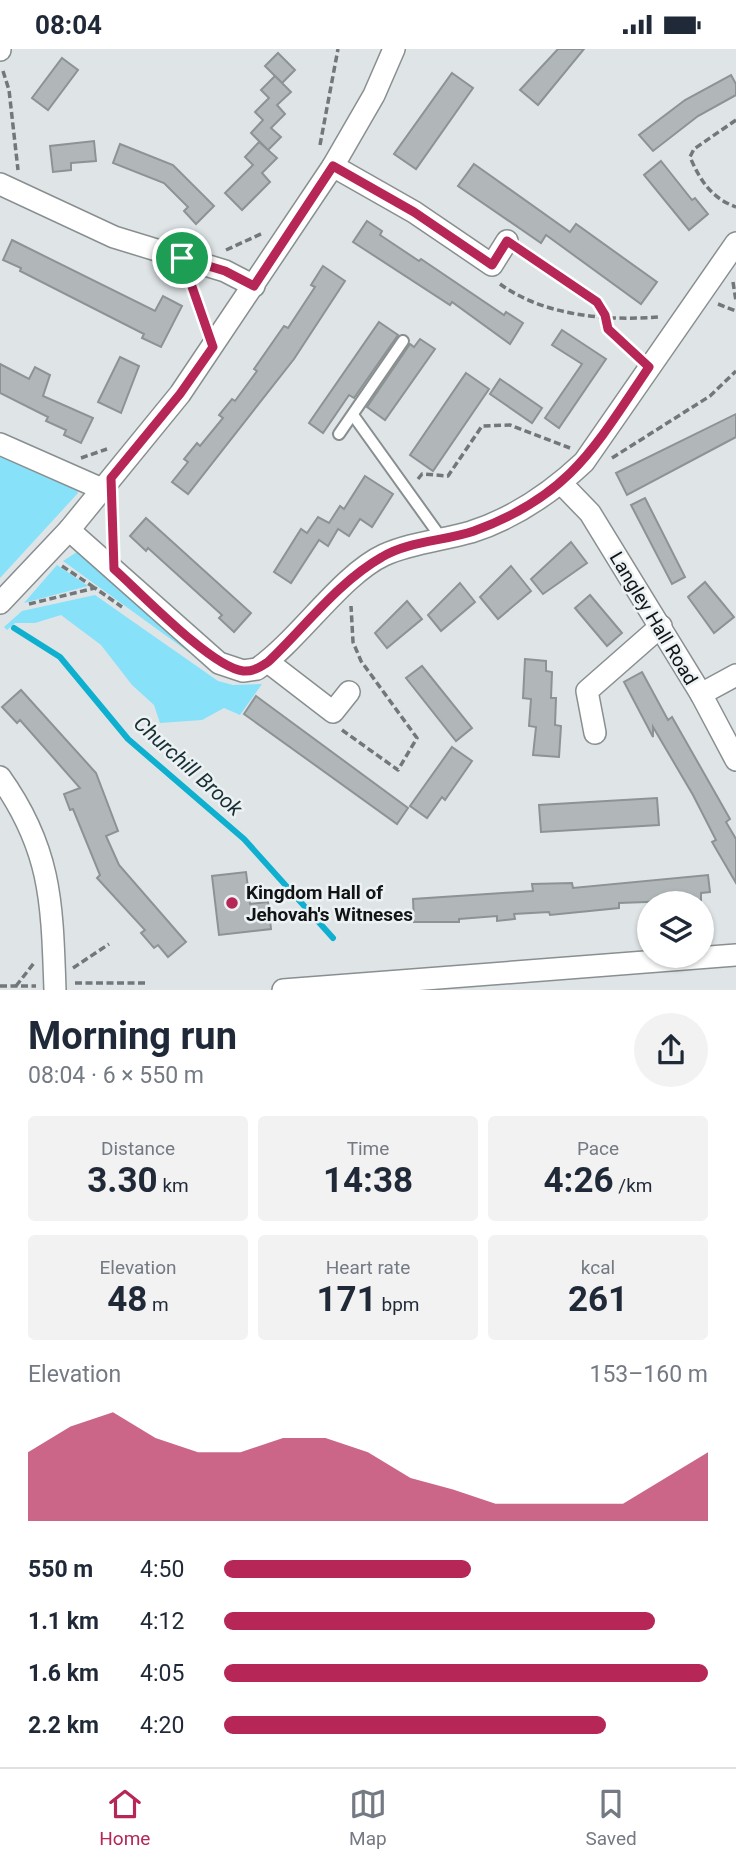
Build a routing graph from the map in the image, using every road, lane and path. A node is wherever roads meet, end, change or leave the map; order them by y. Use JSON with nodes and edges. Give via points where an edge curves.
{"nodes":[{"id":1,"x":338,"y":49,"type":"edge"},
{"id":2,"x":394,"y":49,"type":"edge"},
{"id":3,"x":0,"y":62,"type":"edge"},
{"id":4,"x":736,"y":120,"type":"edge"},
{"id":5,"x":325,"y":161,"type":"junction"},
{"id":6,"x":0,"y":184,"type":"edge"},
{"id":7,"x":20,"y":192,"type":"junction"},
{"id":8,"x":736,"y":207,"type":"edge"},
{"id":9,"x":267,"y":231,"type":"dead end"},
{"id":10,"x":507,"y":241,"type":"joint"},
{"id":11,"x":736,"y":243,"type":"edge"},
{"id":12,"x":217,"y":254,"type":"dead end"},
{"id":13,"x":182,"y":258,"type":"junction"},
{"id":14,"x":492,"y":265,"type":"junction"},
{"id":15,"x":254,"y":286,"type":"junction"},
{"id":16,"x":605,"y":315,"type":"junction"},
{"id":17,"x":662,"y":317,"type":"dead end"},
{"id":18,"x":403,"y":341,"type":"dead end"},
{"id":19,"x":213,"y":347,"type":"junction"},
{"id":20,"x":649,"y":367,"type":"junction"},
{"id":21,"x":736,"y":371,"type":"edge"},
{"id":22,"x":353,"y":415,"type":"junction"},
{"id":23,"x":339,"y":434,"type":"dead end"},
{"id":24,"x":0,"y":444,"type":"edge"},
{"id":25,"x":111,"y":448,"type":"dead end"},
{"id":26,"x":588,"y":456,"type":"junction"},
{"id":27,"x":53,"y":468,"type":"junction"},
{"id":28,"x":107,"y":483,"type":"junction"},
{"id":29,"x":561,"y":483,"type":"junction"},
{"id":30,"x":407,"y":490,"type":"junction"},
{"id":31,"x":69,"y":530,"type":"junction"},
{"id":32,"x":442,"y":539,"type":"junction"},
{"id":33,"x":46,"y":555,"type":"junction"},
{"id":34,"x":114,"y":569,"type":"junction"},
{"id":35,"x":95,"y":588,"type":"junction"},
{"id":36,"x":0,"y":603,"type":"edge"},
{"id":37,"x":23,"y":605,"type":"dead end"},
{"id":38,"x":128,"y":612,"type":"dead end"},
{"id":39,"x":661,"y":626,"type":"junction"},
{"id":40,"x":268,"y":662,"type":"junction"},
{"id":41,"x":736,"y":675,"type":"edge"},
{"id":42,"x":349,"y":692,"type":"dead end"},
{"id":43,"x":701,"y":694,"type":"junction"},
{"id":44,"x":596,"y":733,"type":"dead end"},
{"id":45,"x":736,"y":760,"type":"edge"},
{"id":46,"x":0,"y":777,"type":"edge"},
{"id":47,"x":109,"y":944,"type":"dead end"},
{"id":48,"x":736,"y":954,"type":"edge"},
{"id":49,"x":35,"y":961,"type":"dead end"},
{"id":50,"x":16,"y":986,"type":"dead end"},
{"id":51,"x":55,"y":986,"type":"edge"},
{"id":52,"x":284,"y":990,"type":"edge"}],
"edges":[{"from":1,"to":5,"type":"path"},
{"from":2,"to":5,"type":"street","via":[[374,95]]},
{"from":3,"to":7,"type":"path","via":[[9,90]]},
{"from":4,"to":8,"type":"path","via":[[694,149],[690,157],[712,194]]},
{"from":5,"to":14,"type":"street","via":[[414,212]]},
{"from":5,"to":15,"type":"street"},
{"from":6,"to":7,"type":"street"},
{"from":7,"to":13,"type":"street","via":[[114,237]]},
{"from":9,"to":12,"type":"path"},
{"from":10,"to":14,"type":"street"},
{"from":10,"to":16,"type":"path","via":[[597,302]]},
{"from":11,"to":20,"type":"street"},
{"from":13,"to":15,"type":"street"},
{"from":13,"to":19,"type":"path"},
{"from":14,"to":16,"type":"path","via":[[489,277],[533,304],[594,318]]},
{"from":15,"to":19,"type":"street"},
{"from":16,"to":17,"type":"path"},
{"from":16,"to":20,"type":"path","via":[[608,329]]},
{"from":18,"to":22,"type":"lane"},
{"from":19,"to":28,"type":"street"},
{"from":20,"to":26,"type":"street"},
{"from":21,"to":26,"type":"path","via":[[710,395],[628,449],[605,462]]},
{"from":22,"to":23,"type":"lane"},
{"from":22,"to":30,"type":"lane"},
{"from":24,"to":27,"type":"street"},
{"from":25,"to":27,"type":"path"},
{"from":26,"to":29,"type":"street"},
{"from":26,"to":30,"type":"path","via":[[510,425],[482,426],[448,476],[422,474]]},
{"from":27,"to":28,"type":"street"},
{"from":28,"to":31,"type":"street"},
{"from":28,"to":34,"type":"path"},
{"from":29,"to":32,"type":"street","via":[[526,508]]},
{"from":29,"to":39,"type":"street","name":"Langley Hall Road","via":[[590,513]]},
{"from":30,"to":32,"type":"lane"},
{"from":31,"to":33,"type":"street"},
{"from":31,"to":34,"type":"street"},
{"from":32,"to":40,"type":"street","via":[[384,555],[357,575]]},
{"from":33,"to":35,"type":"path"},
{"from":33,"to":36,"type":"street"},
{"from":34,"to":40,"type":"street","via":[[219,663],[243,671]]},
{"from":35,"to":37,"type":"path"},
{"from":35,"to":38,"type":"path"},
{"from":39,"to":43,"type":"street","name":"Langley Hall Road"},
{"from":39,"to":44,"type":"street","via":[[587,691]]},
{"from":40,"to":42,"type":"street","via":[[333,712]]},
{"from":41,"to":43,"type":"street"},
{"from":43,"to":45,"type":"street","name":"Langley Hall Road"},
{"from":46,"to":51,"type":"street","via":[[32,829],[43,859]]},
{"from":47,"to":51,"type":"path"},
{"from":48,"to":52,"type":"street"},
{"from":49,"to":50,"type":"path"}]}
